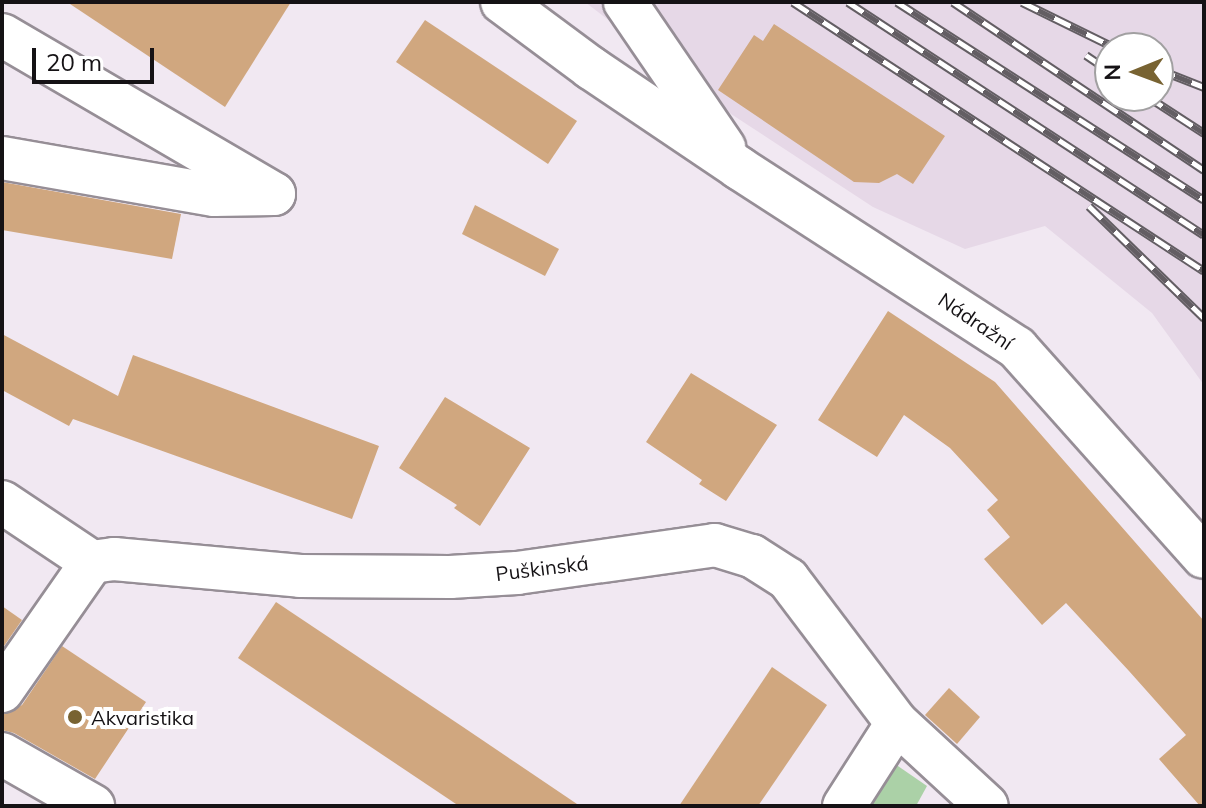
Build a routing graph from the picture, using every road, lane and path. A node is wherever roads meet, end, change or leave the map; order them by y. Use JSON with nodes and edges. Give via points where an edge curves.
{"nodes":[{"id":1,"x":502,"y":2,"type":"edge"},
{"id":2,"x":625,"y":2,"type":"edge"},
{"id":3,"x":2,"y":35,"type":"edge"},
{"id":4,"x":2,"y":158,"type":"edge"},
{"id":5,"x":739,"y":168,"type":"junction"},
{"id":6,"x":2,"y":502,"type":"edge"},
{"id":7,"x":1204,"y":557,"type":"edge"},
{"id":8,"x":92,"y":562,"type":"junction"},
{"id":9,"x":2,"y":691,"type":"edge"},
{"id":10,"x":897,"y":723,"type":"junction"},
{"id":11,"x":2,"y":754,"type":"edge"},
{"id":12,"x":93,"y":806,"type":"edge"},
{"id":13,"x":844,"y":806,"type":"edge"},
{"id":14,"x":987,"y":806,"type":"edge"}],
"edges":[{"from":1,"to":5,"type":"street","name":"Nádražní"},
{"from":2,"to":5,"type":"street","name":"Nádražní"},
{"from":3,"to":4,"type":"street","via":[[274,194],[214,195]]},
{"from":5,"to":7,"type":"street","name":"Nádražní","via":[[1017,348]]},
{"from":6,"to":8,"type":"street"},
{"from":8,"to":9,"type":"street"},
{"from":8,"to":10,"type":"street","name":"Puškinská","via":[[114,559],[300,576],[450,577],[517,573],[715,545],[752,556],[788,579]]},
{"from":10,"to":13,"type":"street"},
{"from":10,"to":14,"type":"street","name":"Puškinská"},
{"from":11,"to":12,"type":"street"}]}
